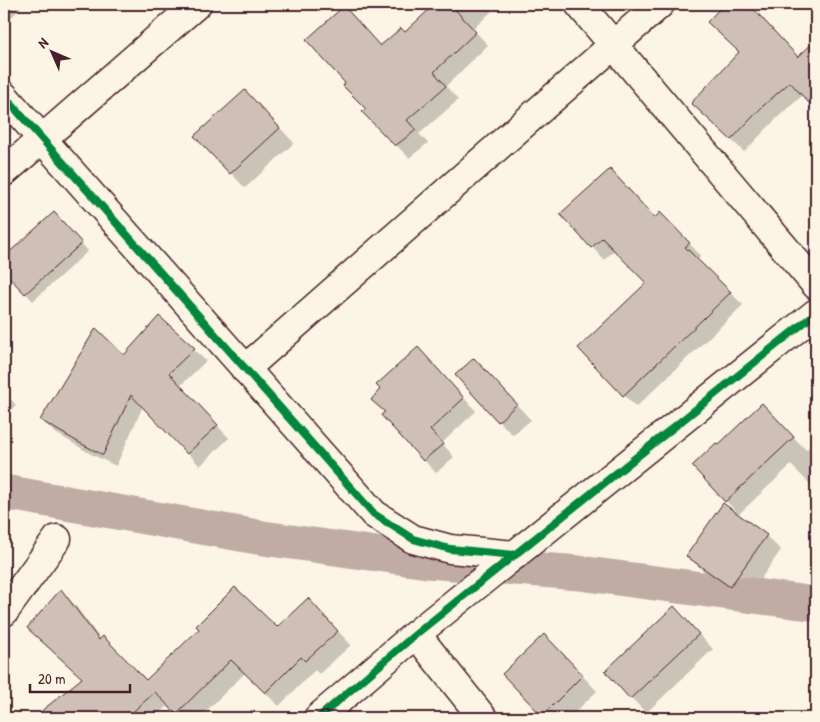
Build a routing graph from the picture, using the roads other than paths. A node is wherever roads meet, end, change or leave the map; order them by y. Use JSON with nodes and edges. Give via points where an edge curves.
{"nodes":[{"id":1,"x":197,"y":4,"type":"edge"},
{"id":2,"x":579,"y":4,"type":"edge"},
{"id":3,"x":660,"y":4,"type":"edge"},
{"id":4,"x":613,"y":44,"type":"junction"},
{"id":5,"x":4,"y":96,"type":"edge"},
{"id":6,"x":42,"y":140,"type":"junction"},
{"id":7,"x":4,"y":172,"type":"edge"},
{"id":8,"x":816,"y":285,"type":"edge"},
{"id":9,"x":816,"y":313,"type":"edge"},
{"id":10,"x":245,"y":369,"type":"junction"},
{"id":11,"x":57,"y":539,"type":"dead end"},
{"id":12,"x":512,"y":558,"type":"junction"},
{"id":13,"x":4,"y":612,"type":"edge"},
{"id":14,"x":416,"y":634,"type":"junction"},
{"id":15,"x":318,"y":718,"type":"edge"},
{"id":16,"x":483,"y":718,"type":"edge"}],
"edges":[{"from":1,"to":6,"type":"street"},
{"from":2,"to":4,"type":"street"},
{"from":3,"to":4,"type":"street"},
{"from":4,"to":8,"type":"street"},
{"from":4,"to":10,"type":"street"},
{"from":5,"to":6,"type":"street"},
{"from":6,"to":7,"type":"street"},
{"from":6,"to":10,"type":"street"},
{"from":9,"to":12,"type":"street"},
{"from":10,"to":12,"type":"street","via":[[374,514],[414,539],[450,549]]},
{"from":11,"to":13,"type":"street"},
{"from":12,"to":14,"type":"street"},
{"from":14,"to":15,"type":"street"},
{"from":14,"to":16,"type":"street"}]}
